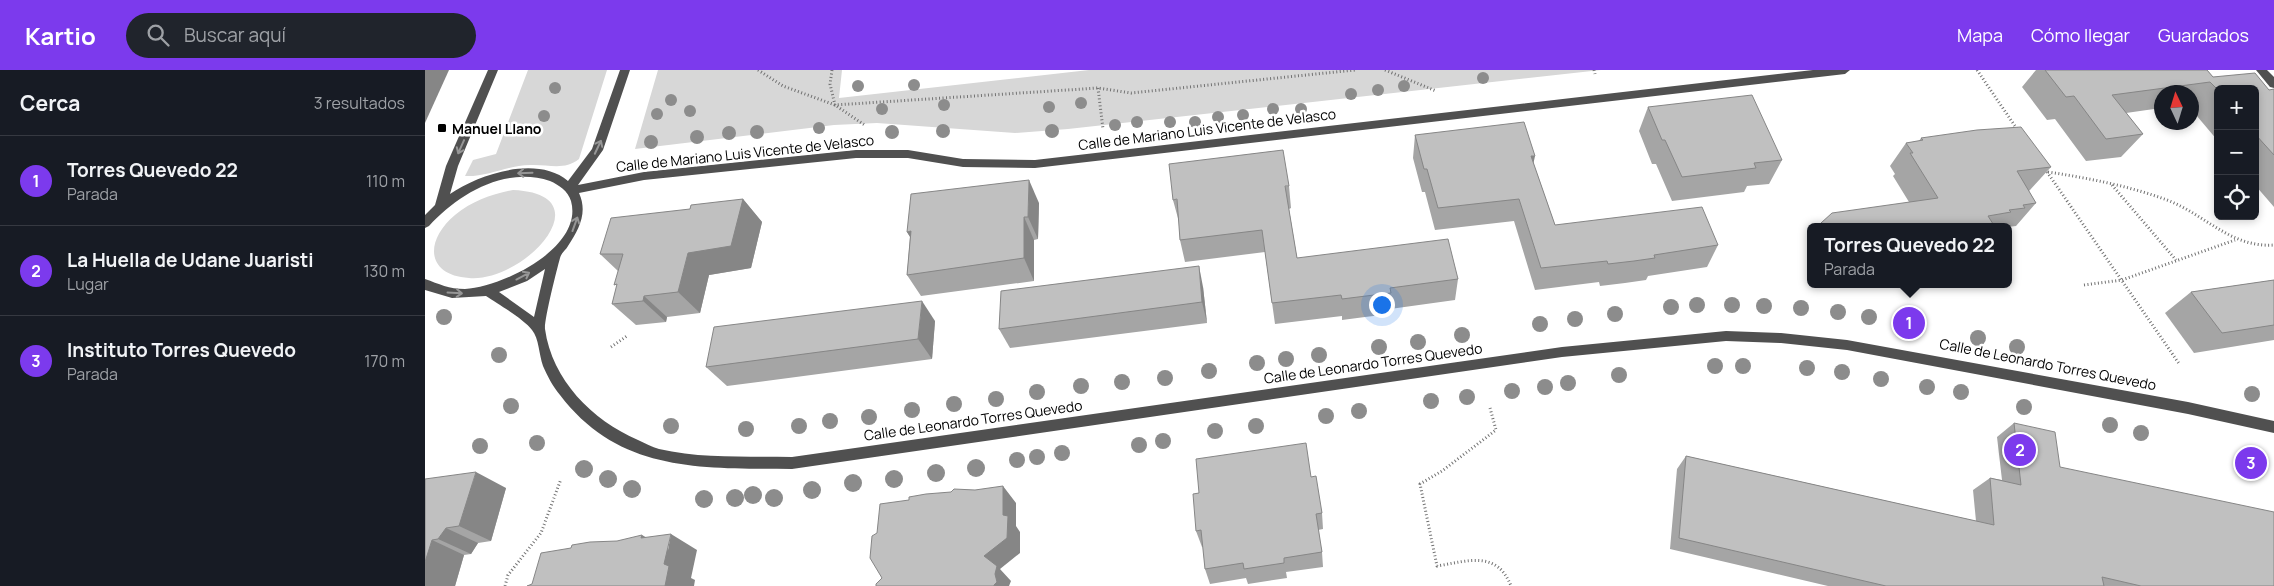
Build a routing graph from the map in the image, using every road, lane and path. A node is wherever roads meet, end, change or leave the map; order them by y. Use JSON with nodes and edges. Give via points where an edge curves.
{"nodes":[{"id":1,"x":493,"y":70,"type":"edge"},
{"id":2,"x":625,"y":70,"type":"edge"},
{"id":3,"x":758,"y":70,"type":"edge"},
{"id":4,"x":832,"y":70,"type":"edge"},
{"id":5,"x":1355,"y":70,"type":"edge"},
{"id":6,"x":1385,"y":70,"type":"edge"},
{"id":7,"x":1845,"y":70,"type":"edge"},
{"id":8,"x":1977,"y":70,"type":"edge"},
{"id":9,"x":2261,"y":70,"type":"edge"},
{"id":10,"x":2274,"y":84,"type":"edge"},
{"id":11,"x":1098,"y":88,"type":"junction"},
{"id":12,"x":1436,"y":91,"type":"dead end"},
{"id":13,"x":835,"y":105,"type":"junction"},
{"id":14,"x":866,"y":126,"type":"dead end"},
{"id":15,"x":1103,"y":129,"type":"dead end"},
{"id":16,"x":2020,"y":133,"type":"edge"},
{"id":17,"x":2042,"y":164,"type":"edge"},
{"id":18,"x":2047,"y":172,"type":"junction"},
{"id":19,"x":2112,"y":185,"type":"junction"},
{"id":20,"x":572,"y":188,"type":"junction"},
{"id":21,"x":440,"y":208,"type":"junction"},
{"id":22,"x":425,"y":224,"type":"edge"},
{"id":23,"x":2236,"y":240,"type":"junction"},
{"id":24,"x":2274,"y":245,"type":"edge"},
{"id":25,"x":555,"y":253,"type":"junction"},
{"id":26,"x":2177,"y":260,"type":"junction"},
{"id":27,"x":2122,"y":280,"type":"junction"},
{"id":28,"x":425,"y":284,"type":"edge"},
{"id":29,"x":2084,"y":285,"type":"dead end"},
{"id":30,"x":487,"y":290,"type":"junction"},
{"id":31,"x":538,"y":327,"type":"junction"},
{"id":32,"x":627,"y":336,"type":"dead end"},
{"id":33,"x":611,"y":347,"type":"dead end"},
{"id":34,"x":2180,"y":365,"type":"dead end"},
{"id":35,"x":1490,"y":408,"type":"dead end"},
{"id":36,"x":2274,"y":427,"type":"edge"},
{"id":37,"x":561,"y":479,"type":"dead end"},
{"id":38,"x":505,"y":586,"type":"edge"},
{"id":39,"x":1511,"y":586,"type":"edge"}],
"edges":[{"from":1,"to":21,"type":"street","one_way":true,"via":[[452,166]]},
{"from":20,"to":2,"type":"street","one_way":true,"via":[[597,150]]},
{"from":3,"to":13,"type":"path","via":[[783,86]]},
{"from":4,"to":13,"type":"path","via":[[830,84]]},
{"from":5,"to":11,"type":"path","via":[[1131,93]]},
{"from":6,"to":12,"type":"path"},
{"from":7,"to":20,"type":"street","name":"Calle de Mariano Luis Vicente de Velasco","via":[[1035,164],[963,163],[909,154],[856,154],[643,176]]},
{"from":8,"to":16,"type":"path"},
{"from":9,"to":10,"type":"street"},
{"from":11,"to":13,"type":"path"},
{"from":11,"to":15,"type":"path"},
{"from":13,"to":14,"type":"path"},
{"from":17,"to":18,"type":"path"},
{"from":18,"to":19,"type":"path"},
{"from":18,"to":27,"type":"path"},
{"from":19,"to":23,"type":"path","via":[[2166,200],[2195,213]]},
{"from":19,"to":26,"type":"path"},
{"from":20,"to":21,"type":"street","one_way":true,"via":[[549,175],[517,173],[479,183]]},
{"from":25,"to":20,"type":"street","one_way":true,"via":[[576,223],[577,200]]},
{"from":21,"to":22,"type":"street"},
{"from":23,"to":24,"type":"path","via":[[2260,246]]},
{"from":23,"to":26,"type":"path"},
{"from":30,"to":25,"type":"street","one_way":true,"via":[[518,279]]},
{"from":25,"to":31,"type":"street","name":"Calle de Leonardo Torres Quevedo"},
{"from":26,"to":27,"type":"path"},
{"from":27,"to":29,"type":"path"},
{"from":27,"to":34,"type":"path"},
{"from":28,"to":30,"type":"street","one_way":true,"via":[[449,293]]},
{"from":30,"to":31,"type":"street"},
{"from":31,"to":36,"type":"street","name":"Calle de Leonardo Torres Quevedo","via":[[549,365],[564,391],[594,423],[616,437],[657,455],[707,462],[792,463],[1562,352],[1726,336],[1781,338],[1875,349]]},
{"from":32,"to":33,"type":"path"},
{"from":35,"to":39,"type":"path","via":[[1496,430],[1420,484],[1437,566],[1482,560],[1501,568],[1509,576]]},
{"from":37,"to":38,"type":"path","via":[[541,533],[508,575]]}]}
